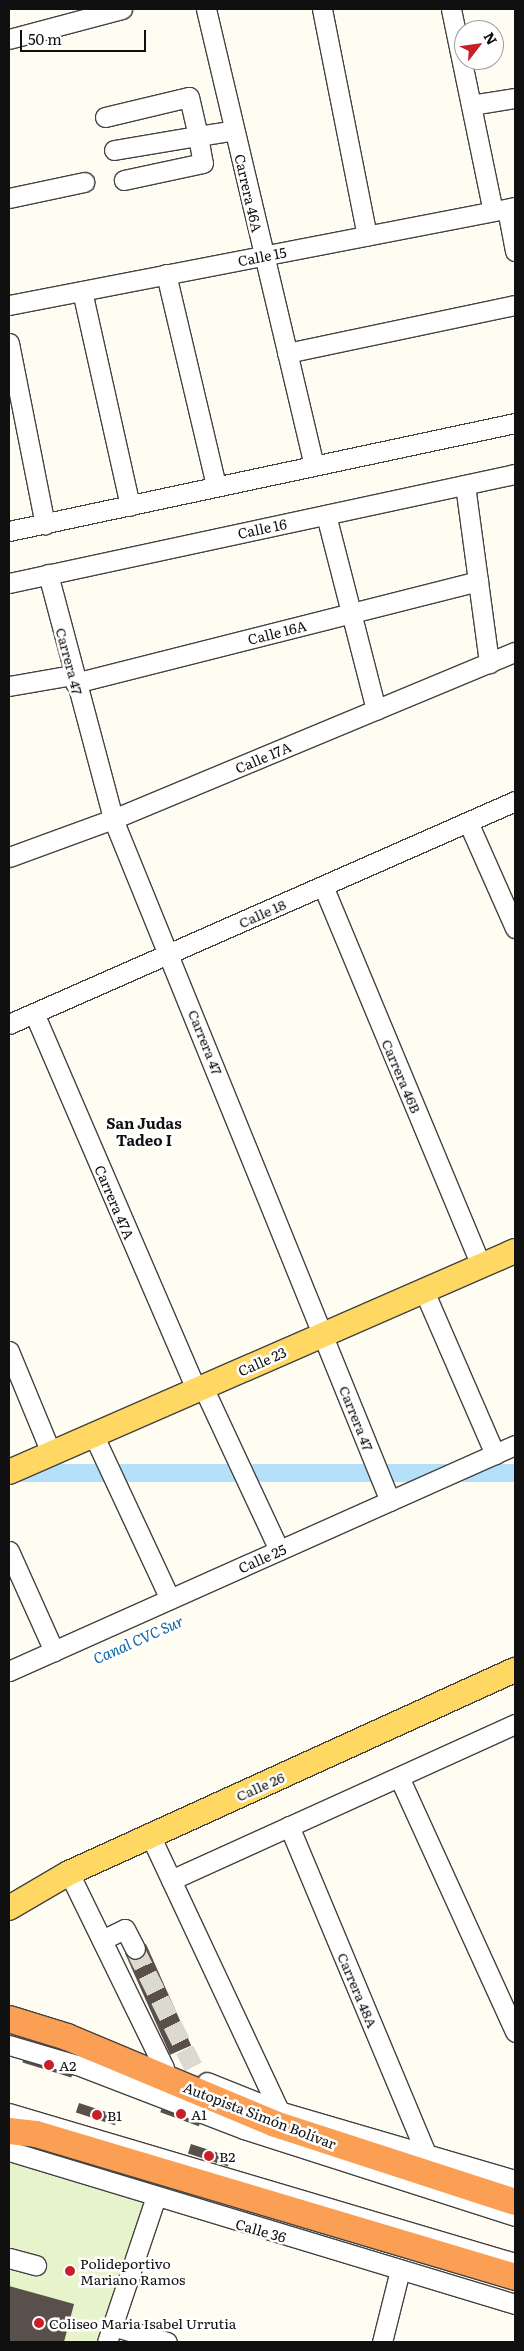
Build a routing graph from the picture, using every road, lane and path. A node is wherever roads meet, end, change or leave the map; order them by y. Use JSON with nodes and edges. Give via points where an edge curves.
{"nodes":[{"id":1,"x":122,"y":9,"type":"edge"},
{"id":2,"x":206,"y":9,"type":"edge"},
{"id":3,"x":322,"y":9,"type":"edge"},
{"id":4,"x":451,"y":9,"type":"edge"},
{"id":5,"x":9,"y":38,"type":"edge"},
{"id":6,"x":515,"y":98,"type":"edge"},
{"id":7,"x":471,"y":105,"type":"junction"},
{"id":8,"x":105,"y":117,"type":"dead end"},
{"id":9,"x":234,"y":130,"type":"junction"},
{"id":10,"x":198,"y":136,"type":"junction"},
{"id":11,"x":114,"y":150,"type":"dead end"},
{"id":12,"x":124,"y":180,"type":"dead end"},
{"id":13,"x":84,"y":182,"type":"dead end"},
{"id":14,"x":9,"y":198,"type":"edge"},
{"id":15,"x":505,"y":209,"type":"edge"},
{"id":16,"x":367,"y":236,"type":"junction"},
{"id":17,"x":515,"y":251,"type":"edge"},
{"id":18,"x":264,"y":256,"type":"junction"},
{"id":19,"x":166,"y":274,"type":"junction"},
{"id":20,"x":82,"y":291,"type":"junction"},
{"id":21,"x":9,"y":305,"type":"edge"},
{"id":22,"x":515,"y":305,"type":"edge"},
{"id":23,"x":9,"y":342,"type":"edge"},
{"id":24,"x":287,"y":353,"type":"junction"},
{"id":25,"x":15,"y":405,"type":"edge"},
{"id":26,"x":515,"y":423,"type":"edge"},
{"id":27,"x":314,"y":465,"type":"junction"},
{"id":28,"x":515,"y":474,"type":"edge"},
{"id":29,"x":465,"y":485,"type":"junction"},
{"id":30,"x":216,"y":486,"type":"junction"},
{"id":31,"x":130,"y":506,"type":"junction"},
{"id":32,"x":326,"y":515,"type":"junction"},
{"id":33,"x":45,"y":524,"type":"junction"},
{"id":34,"x":9,"y":531,"type":"edge"},
{"id":35,"x":48,"y":574,"type":"junction"},
{"id":36,"x":478,"y":582,"type":"junction"},
{"id":37,"x":9,"y":583,"type":"edge"},
{"id":38,"x":351,"y":614,"type":"junction"},
{"id":39,"x":515,"y":652,"type":"edge"},
{"id":40,"x":488,"y":663,"type":"junction"},
{"id":41,"x":74,"y":679,"type":"junction"},
{"id":42,"x":9,"y":686,"type":"edge"},
{"id":43,"x":376,"y":710,"type":"junction"},
{"id":44,"x":515,"y":801,"type":"edge"},
{"id":45,"x":113,"y":819,"type":"junction"},
{"id":46,"x":468,"y":822,"type":"junction"},
{"id":47,"x":9,"y":858,"type":"edge"},
{"id":48,"x":323,"y":886,"type":"junction"},
{"id":49,"x":515,"y":928,"type":"edge"},
{"id":50,"x":170,"y":954,"type":"junction"},
{"id":51,"x":34,"y":1013,"type":"junction"},
{"id":52,"x":9,"y":1024,"type":"edge"},
{"id":53,"x":515,"y":1251,"type":"edge"},
{"id":54,"x":481,"y":1266,"type":"junction"},
{"id":55,"x":424,"y":1291,"type":"junction"},
{"id":56,"x":324,"y":1334,"type":"junction"},
{"id":57,"x":9,"y":1351,"type":"edge"},
{"id":58,"x":200,"y":1389,"type":"junction"},
{"id":59,"x":93,"y":1434,"type":"junction"},
{"id":60,"x":515,"y":1445,"type":"edge"},
{"id":61,"x":52,"y":1453,"type":"junction"},
{"id":62,"x":495,"y":1454,"type":"junction"},
{"id":63,"x":9,"y":1472,"type":"edge"},
{"id":64,"x":390,"y":1501,"type":"junction"},
{"id":65,"x":279,"y":1550,"type":"junction"},
{"id":66,"x":9,"y":1551,"type":"edge"},
{"id":67,"x":170,"y":1599,"type":"junction"},
{"id":68,"x":54,"y":1651,"type":"junction"},
{"id":69,"x":515,"y":1670,"type":"edge"},
{"id":70,"x":9,"y":1671,"type":"edge"},
{"id":71,"x":515,"y":1724,"type":"edge"},
{"id":72,"x":399,"y":1776,"type":"junction"},
{"id":73,"x":289,"y":1826,"type":"junction"},
{"id":74,"x":150,"y":1836,"type":"junction"},
{"id":75,"x":69,"y":1873,"type":"junction"},
{"id":76,"x":171,"y":1880,"type":"junction"},
{"id":77,"x":9,"y":1908,"type":"edge"},
{"id":78,"x":102,"y":1940,"type":"junction"},
{"id":79,"x":135,"y":1949,"type":"tunnel mouth"},
{"id":80,"x":9,"y":2019,"type":"edge"},
{"id":81,"x":515,"y":2032,"type":"edge"},
{"id":82,"x":66,"y":2037,"type":"junction"},
{"id":83,"x":9,"y":2045,"type":"edge"},
{"id":84,"x":164,"y":2068,"type":"junction"},
{"id":85,"x":279,"y":2111,"type":"junction"},
{"id":86,"x":9,"y":2113,"type":"edge"},
{"id":87,"x":9,"y":2131,"type":"edge"},
{"id":88,"x":9,"y":2151,"type":"edge"},
{"id":89,"x":426,"y":2154,"type":"junction"},
{"id":90,"x":515,"y":2180,"type":"edge"},
{"id":91,"x":155,"y":2198,"type":"junction"},
{"id":92,"x":515,"y":2202,"type":"edge"},
{"id":93,"x":515,"y":2216,"type":"edge"},
{"id":94,"x":9,"y":2258,"type":"edge"},
{"id":95,"x":515,"y":2263,"type":"edge"},
{"id":96,"x":36,"y":2265,"type":"dead end"},
{"id":97,"x":400,"y":2270,"type":"junction"},
{"id":98,"x":515,"y":2277,"type":"edge"},
{"id":99,"x":515,"y":2304,"type":"edge"},
{"id":100,"x":110,"y":2334,"type":"edge"},
{"id":101,"x":167,"y":2342,"type":"edge"},
{"id":102,"x":382,"y":2342,"type":"edge"}],
"edges":[{"from":1,"to":5,"type":"street"},
{"from":2,"to":9,"type":"street","name":"Carrera 46A"},
{"from":3,"to":16,"type":"street"},
{"from":4,"to":7,"type":"street"},
{"from":6,"to":7,"type":"street"},
{"from":7,"to":15,"type":"street"},
{"from":8,"to":10,"type":"street","via":[[189,97]]},
{"from":9,"to":10,"type":"street"},
{"from":9,"to":18,"type":"street","name":"Carrera 46A"},
{"from":10,"to":11,"type":"street"},
{"from":10,"to":12,"type":"street","via":[[203,164]]},
{"from":13,"to":14,"type":"street"},
{"from":15,"to":16,"type":"street","name":"Calle 15"},
{"from":15,"to":17,"type":"street"},
{"from":16,"to":18,"type":"street","name":"Calle 15"},
{"from":18,"to":19,"type":"street","name":"Calle 15"},
{"from":18,"to":24,"type":"street","name":"Carrera 46A"},
{"from":19,"to":20,"type":"street","name":"Calle 15"},
{"from":19,"to":30,"type":"street"},
{"from":20,"to":21,"type":"street","name":"Calle 15"},
{"from":20,"to":31,"type":"street"},
{"from":22,"to":24,"type":"street"},
{"from":23,"to":25,"type":"street"},
{"from":24,"to":27,"type":"street","name":"Carrera 46A"},
{"from":25,"to":33,"type":"street"},
{"from":26,"to":27,"type":"street"},
{"from":27,"to":30,"type":"street"},
{"from":28,"to":29,"type":"street","name":"Calle 16"},
{"from":29,"to":32,"type":"street","name":"Calle 16"},
{"from":29,"to":36,"type":"street"},
{"from":30,"to":31,"type":"street"},
{"from":31,"to":33,"type":"street"},
{"from":32,"to":35,"type":"street","name":"Calle 16"},
{"from":32,"to":38,"type":"street"},
{"from":33,"to":34,"type":"street"},
{"from":35,"to":37,"type":"street","name":"Calle 16"},
{"from":35,"to":41,"type":"street","name":"Carrera 47"},
{"from":36,"to":38,"type":"street","name":"Calle 16A"},
{"from":36,"to":40,"type":"street"},
{"from":38,"to":41,"type":"street","name":"Calle 16A"},
{"from":38,"to":43,"type":"street"},
{"from":39,"to":40,"type":"street","name":"Calle 17A"},
{"from":40,"to":43,"type":"street","name":"Calle 17A"},
{"from":41,"to":42,"type":"street","name":"Calle 16A"},
{"from":41,"to":45,"type":"street","name":"Carrera 47"},
{"from":43,"to":45,"type":"street","name":"Calle 17A"},
{"from":44,"to":46,"type":"street","name":"Calle 18"},
{"from":45,"to":47,"type":"street","name":"Calle 17A"},
{"from":45,"to":50,"type":"street","name":"Carrera 47"},
{"from":46,"to":48,"type":"street","name":"Calle 18"},
{"from":46,"to":49,"type":"street"},
{"from":48,"to":50,"type":"street","name":"Calle 18"},
{"from":48,"to":54,"type":"street","name":"Carrera 46B"},
{"from":50,"to":51,"type":"street","name":"Calle 18"},
{"from":50,"to":56,"type":"street","name":"Carrera 47"},
{"from":51,"to":52,"type":"street","name":"Calle 18"},
{"from":51,"to":58,"type":"street","name":"Carrera 47A"},
{"from":53,"to":54,"type":"main road","name":"Calle 23"},
{"from":54,"to":55,"type":"main road","name":"Calle 23"},
{"from":55,"to":56,"type":"main road","name":"Calle 23"},
{"from":55,"to":62,"type":"street"},
{"from":56,"to":58,"type":"main road","name":"Calle 23"},
{"from":56,"to":64,"type":"street","name":"Carrera 47"},
{"from":57,"to":61,"type":"street"},
{"from":58,"to":59,"type":"main road","name":"Calle 23"},
{"from":58,"to":65,"type":"street","name":"Carrera 47A"},
{"from":59,"to":61,"type":"main road","name":"Calle 23"},
{"from":59,"to":67,"type":"street"},
{"from":60,"to":62,"type":"street","name":"Calle 25"},
{"from":61,"to":63,"type":"main road","name":"Calle 23"},
{"from":62,"to":64,"type":"street","name":"Calle 25"},
{"from":64,"to":65,"type":"street","name":"Calle 25"},
{"from":65,"to":67,"type":"street","name":"Calle 25"},
{"from":66,"to":68,"type":"street"},
{"from":67,"to":68,"type":"street","name":"Calle 25"},
{"from":68,"to":70,"type":"street","name":"Calle 25"},
{"from":69,"to":74,"type":"main road","name":"Calle 26"},
{"from":71,"to":72,"type":"street"},
{"from":72,"to":73,"type":"street"},
{"from":72,"to":81,"type":"street"},
{"from":73,"to":76,"type":"street"},
{"from":73,"to":89,"type":"street","name":"Carrera 48A"},
{"from":74,"to":75,"type":"main road","name":"Calle 26"},
{"from":74,"to":76,"type":"street"},
{"from":75,"to":77,"type":"main road","name":"Calle 26"},
{"from":75,"to":78,"type":"street"},
{"from":76,"to":85,"type":"street"},
{"from":78,"to":79,"type":"street","via":[[125,1929]]},
{"from":78,"to":84,"type":"street"},
{"from":80,"to":82,"type":"highway","name":"Autopista Simón Bolívar"},
{"from":82,"to":84,"type":"street"},
{"from":82,"to":92,"type":"highway","name":"Autopista Simón Bolívar","via":[[275,2124]]},
{"from":83,"to":93,"type":"street","via":[[76,2065],[244,2129]]},
{"from":84,"to":85,"type":"street"},
{"from":85,"to":89,"type":"street"},
{"from":86,"to":95,"type":"street"},
{"from":87,"to":98,"type":"highway","via":[[36,2134]]},
{"from":88,"to":91,"type":"street","name":"Calle 36"},
{"from":89,"to":90,"type":"street"},
{"from":91,"to":97,"type":"street","name":"Calle 36"},
{"from":91,"to":100,"type":"street"},
{"from":94,"to":96,"type":"street"},
{"from":97,"to":99,"type":"street","name":"Calle 36"},
{"from":97,"to":102,"type":"street"},
{"from":100,"to":101,"type":"street"}]}
